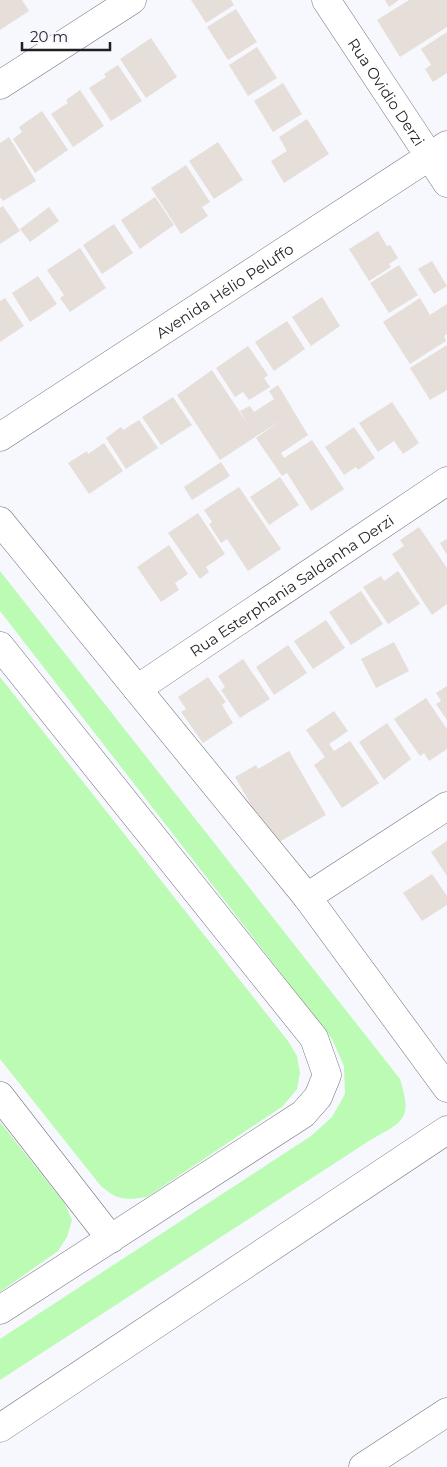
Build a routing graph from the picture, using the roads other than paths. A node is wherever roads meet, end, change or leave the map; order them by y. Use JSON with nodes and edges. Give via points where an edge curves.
{"nodes":[{"id":1,"x":132,"y":0,"type":"edge"},
{"id":2,"x":326,"y":0,"type":"edge"},
{"id":3,"x":0,"y":85,"type":"edge"},
{"id":4,"x":438,"y":151,"type":"edge"},
{"id":5,"x":447,"y":183,"type":"edge"},
{"id":6,"x":0,"y":437,"type":"edge"},
{"id":7,"x":447,"y":481,"type":"edge"},
{"id":8,"x":0,"y":521,"type":"edge"},
{"id":9,"x":0,"y":646,"type":"edge"},
{"id":10,"x":137,"y":689,"type":"junction"},
{"id":11,"x":447,"y":806,"type":"edge"},
{"id":12,"x":307,"y":898,"type":"junction"},
{"id":13,"x":447,"y":1088,"type":"edge"},
{"id":14,"x":0,"y":1096,"type":"edge"},
{"id":15,"x":447,"y":1130,"type":"edge"},
{"id":16,"x":111,"y":1239,"type":"junction"},
{"id":17,"x":0,"y":1310,"type":"edge"},
{"id":18,"x":447,"y":1412,"type":"edge"},
{"id":19,"x":0,"y":1428,"type":"edge"},
{"id":20,"x":363,"y":1467,"type":"edge"}],
"edges":[{"from":1,"to":3,"type":"street"},
{"from":2,"to":4,"type":"street","name":"Rua Ovidio Derzi"},
{"from":4,"to":5,"type":"street","name":"Rua Ovidio Derzi"},
{"from":4,"to":6,"type":"street","name":"Avenida Hélio Peluffo"},
{"from":7,"to":10,"type":"street","name":"Rua Esterphania Saldanha Derzi"},
{"from":8,"to":10,"type":"street"},
{"from":9,"to":16,"type":"street","via":[[314,1038],[327,1075],[318,1097],[303,1114]]},
{"from":10,"to":12,"type":"street"},
{"from":11,"to":12,"type":"street"},
{"from":12,"to":13,"type":"street"},
{"from":14,"to":16,"type":"street"},
{"from":15,"to":19,"type":"street"},
{"from":16,"to":17,"type":"street"},
{"from":18,"to":20,"type":"street"}]}
